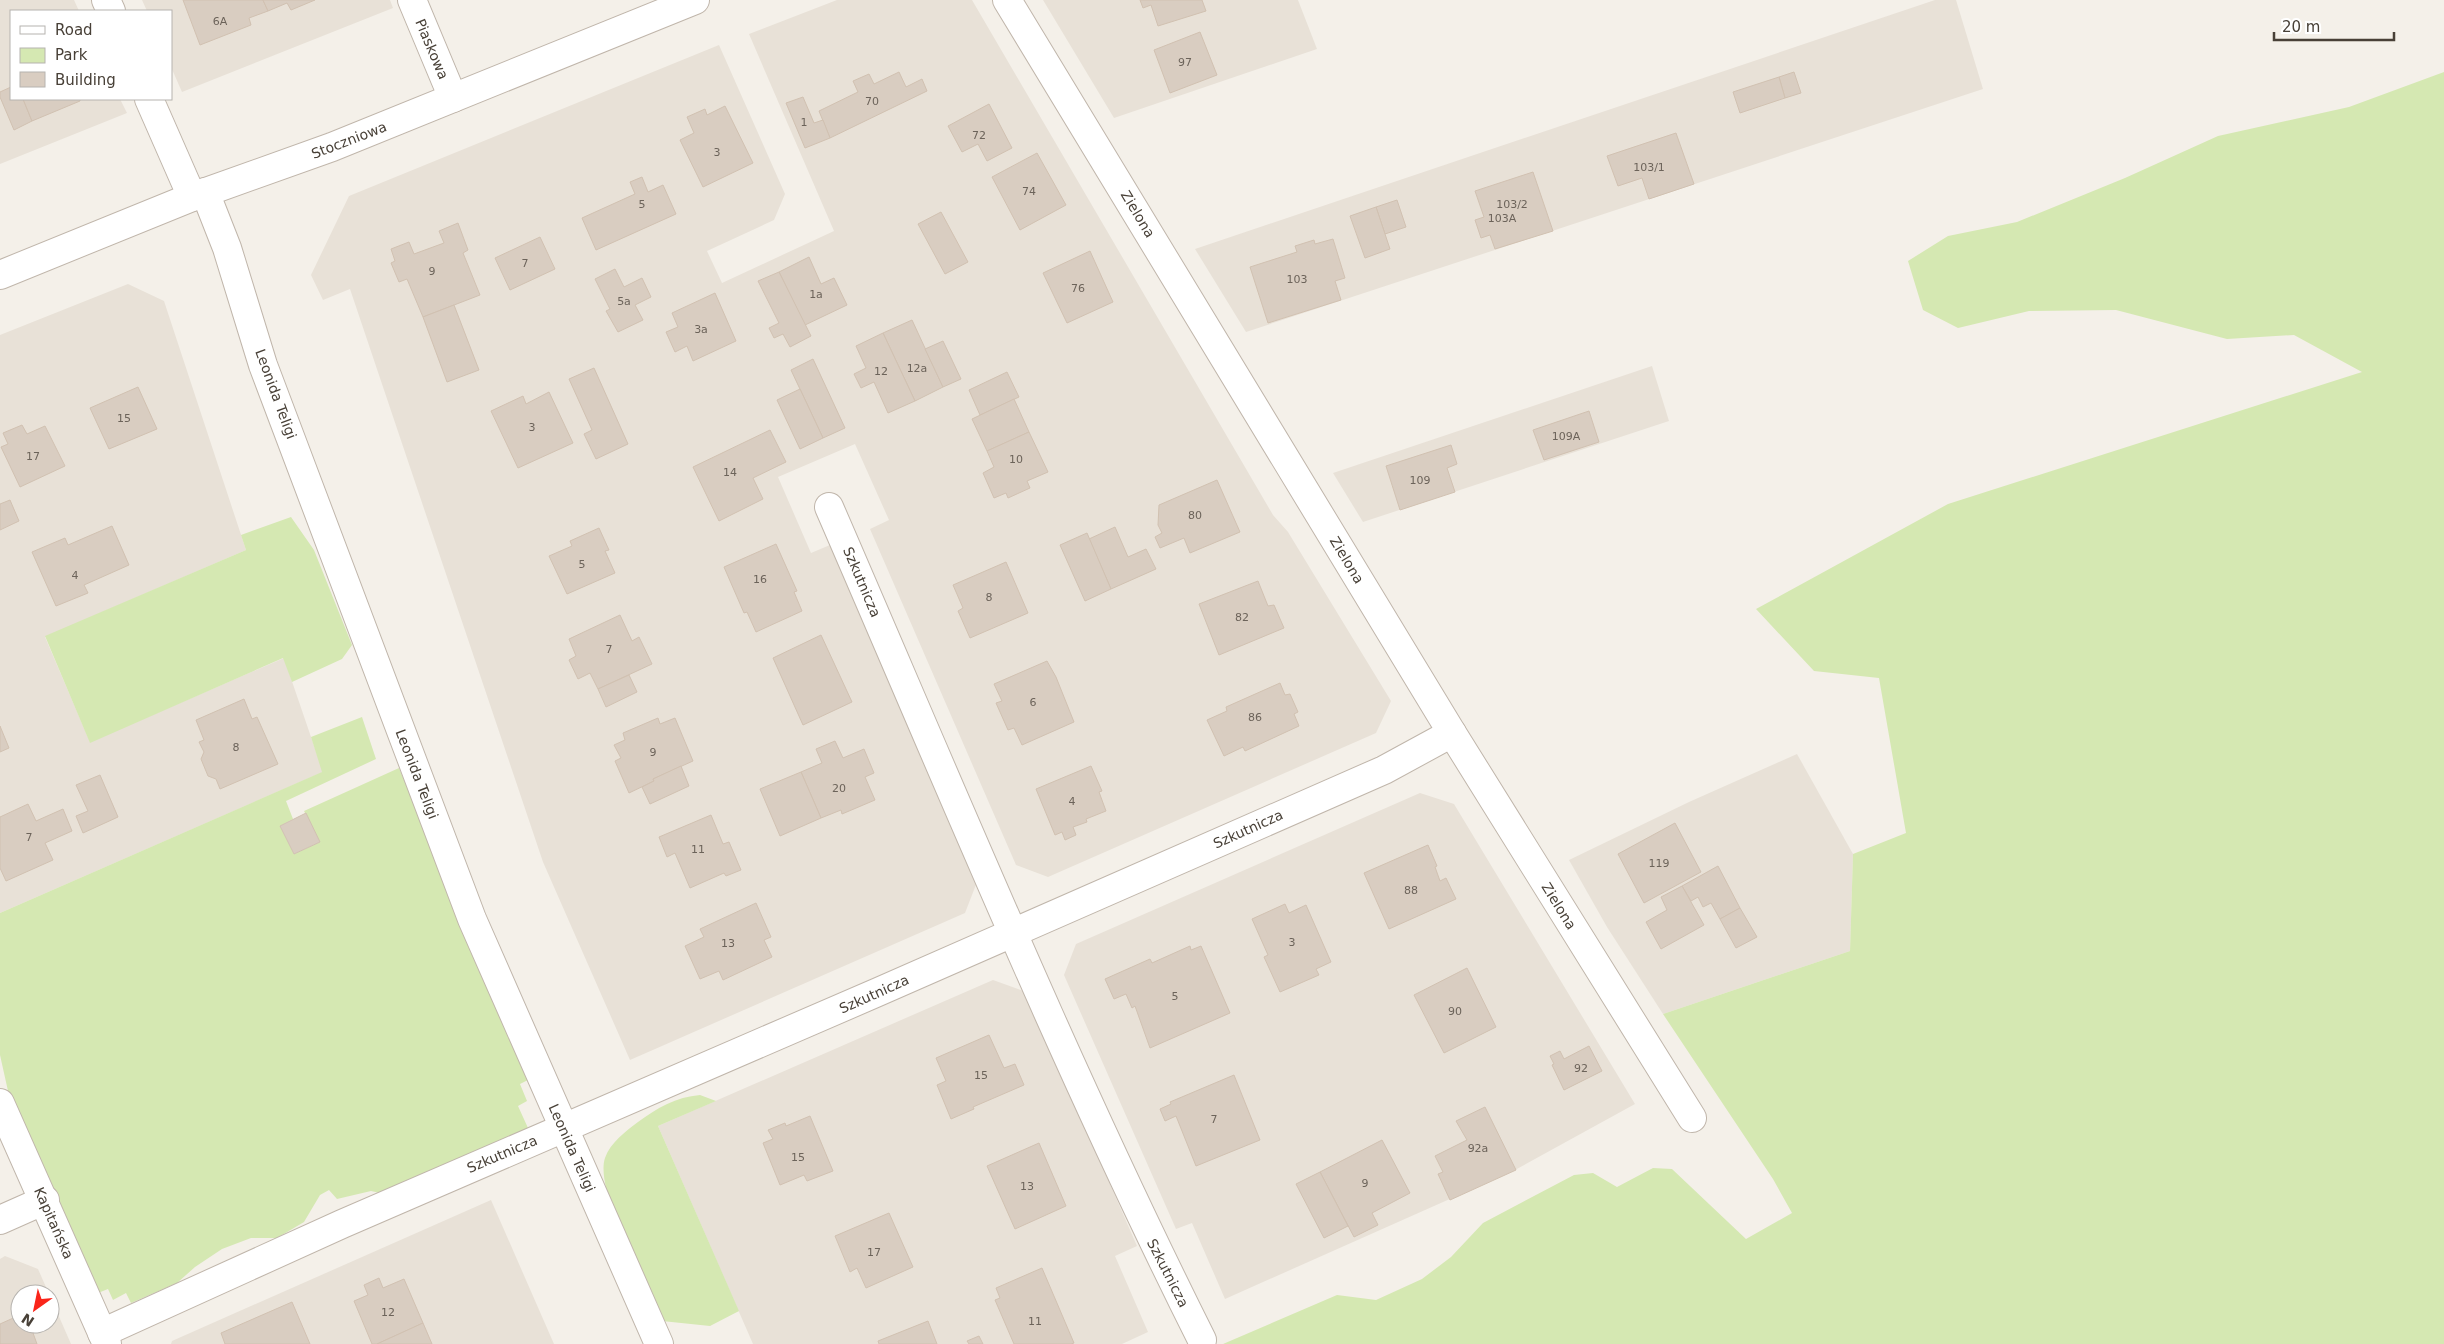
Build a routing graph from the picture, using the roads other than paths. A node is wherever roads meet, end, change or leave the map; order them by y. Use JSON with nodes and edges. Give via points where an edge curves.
{"nodes":[{"id":1,"x":412,"y":0,"type":"edge"},
{"id":2,"x":695,"y":0,"type":"edge"},
{"id":3,"x":1008,"y":0,"type":"edge"},
{"id":4,"x":453,"y":98,"type":"junction"},
{"id":5,"x":150,"y":100,"type":"edge"},
{"id":6,"x":198,"y":194,"type":"junction"},
{"id":7,"x":0,"y":274,"type":"edge"},
{"id":8,"x":829,"y":507,"type":"dead end"},
{"id":9,"x":1452,"y":733,"type":"junction"},
{"id":10,"x":1014,"y":932,"type":"junction"},
{"id":11,"x":0,"y":1103,"type":"edge"},
{"id":12,"x":1692,"y":1118,"type":"dead end"},
{"id":13,"x":563,"y":1128,"type":"junction"},
{"id":14,"x":45,"y":1200,"type":"junction"},
{"id":15,"x":0,"y":1220,"type":"edge"},
{"id":16,"x":105,"y":1338,"type":"edge"},
{"id":17,"x":1202,"y":1340,"type":"dead end"},
{"id":18,"x":659,"y":1344,"type":"edge"}],
"edges":[{"from":1,"to":4,"type":"street","name":"Piaskowa"},
{"from":2,"to":4,"type":"street","name":"Stoczniowa"},
{"from":3,"to":9,"type":"street","name":"Zielona"},
{"from":4,"to":6,"type":"street","name":"Stoczniowa","via":[[332,147]]},
{"from":5,"to":6,"type":"street","name":"Leonida Teligi"},
{"from":6,"to":7,"type":"street","name":"Stoczniowa"},
{"from":6,"to":13,"type":"street","name":"Leonida Teligi","via":[[227,248],[264,365],[472,919]]},
{"from":8,"to":10,"type":"street","name":"Szkutnicza"},
{"from":9,"to":10,"type":"street","name":"Szkutnicza","via":[[1384,770]]},
{"from":9,"to":12,"type":"street","name":"Zielona"},
{"from":10,"to":13,"type":"street","name":"Szkutnicza"},
{"from":10,"to":17,"type":"street","name":"Szkutnicza","via":[[1147,1231]]},
{"from":11,"to":14,"type":"street","name":"Kapitańska"},
{"from":13,"to":16,"type":"street","name":"Szkutnicza","via":[[342,1224]]},
{"from":13,"to":18,"type":"street","name":"Leonida Teligi"},
{"from":14,"to":15,"type":"street"},
{"from":14,"to":16,"type":"street","name":"Kapitańska"}]}
